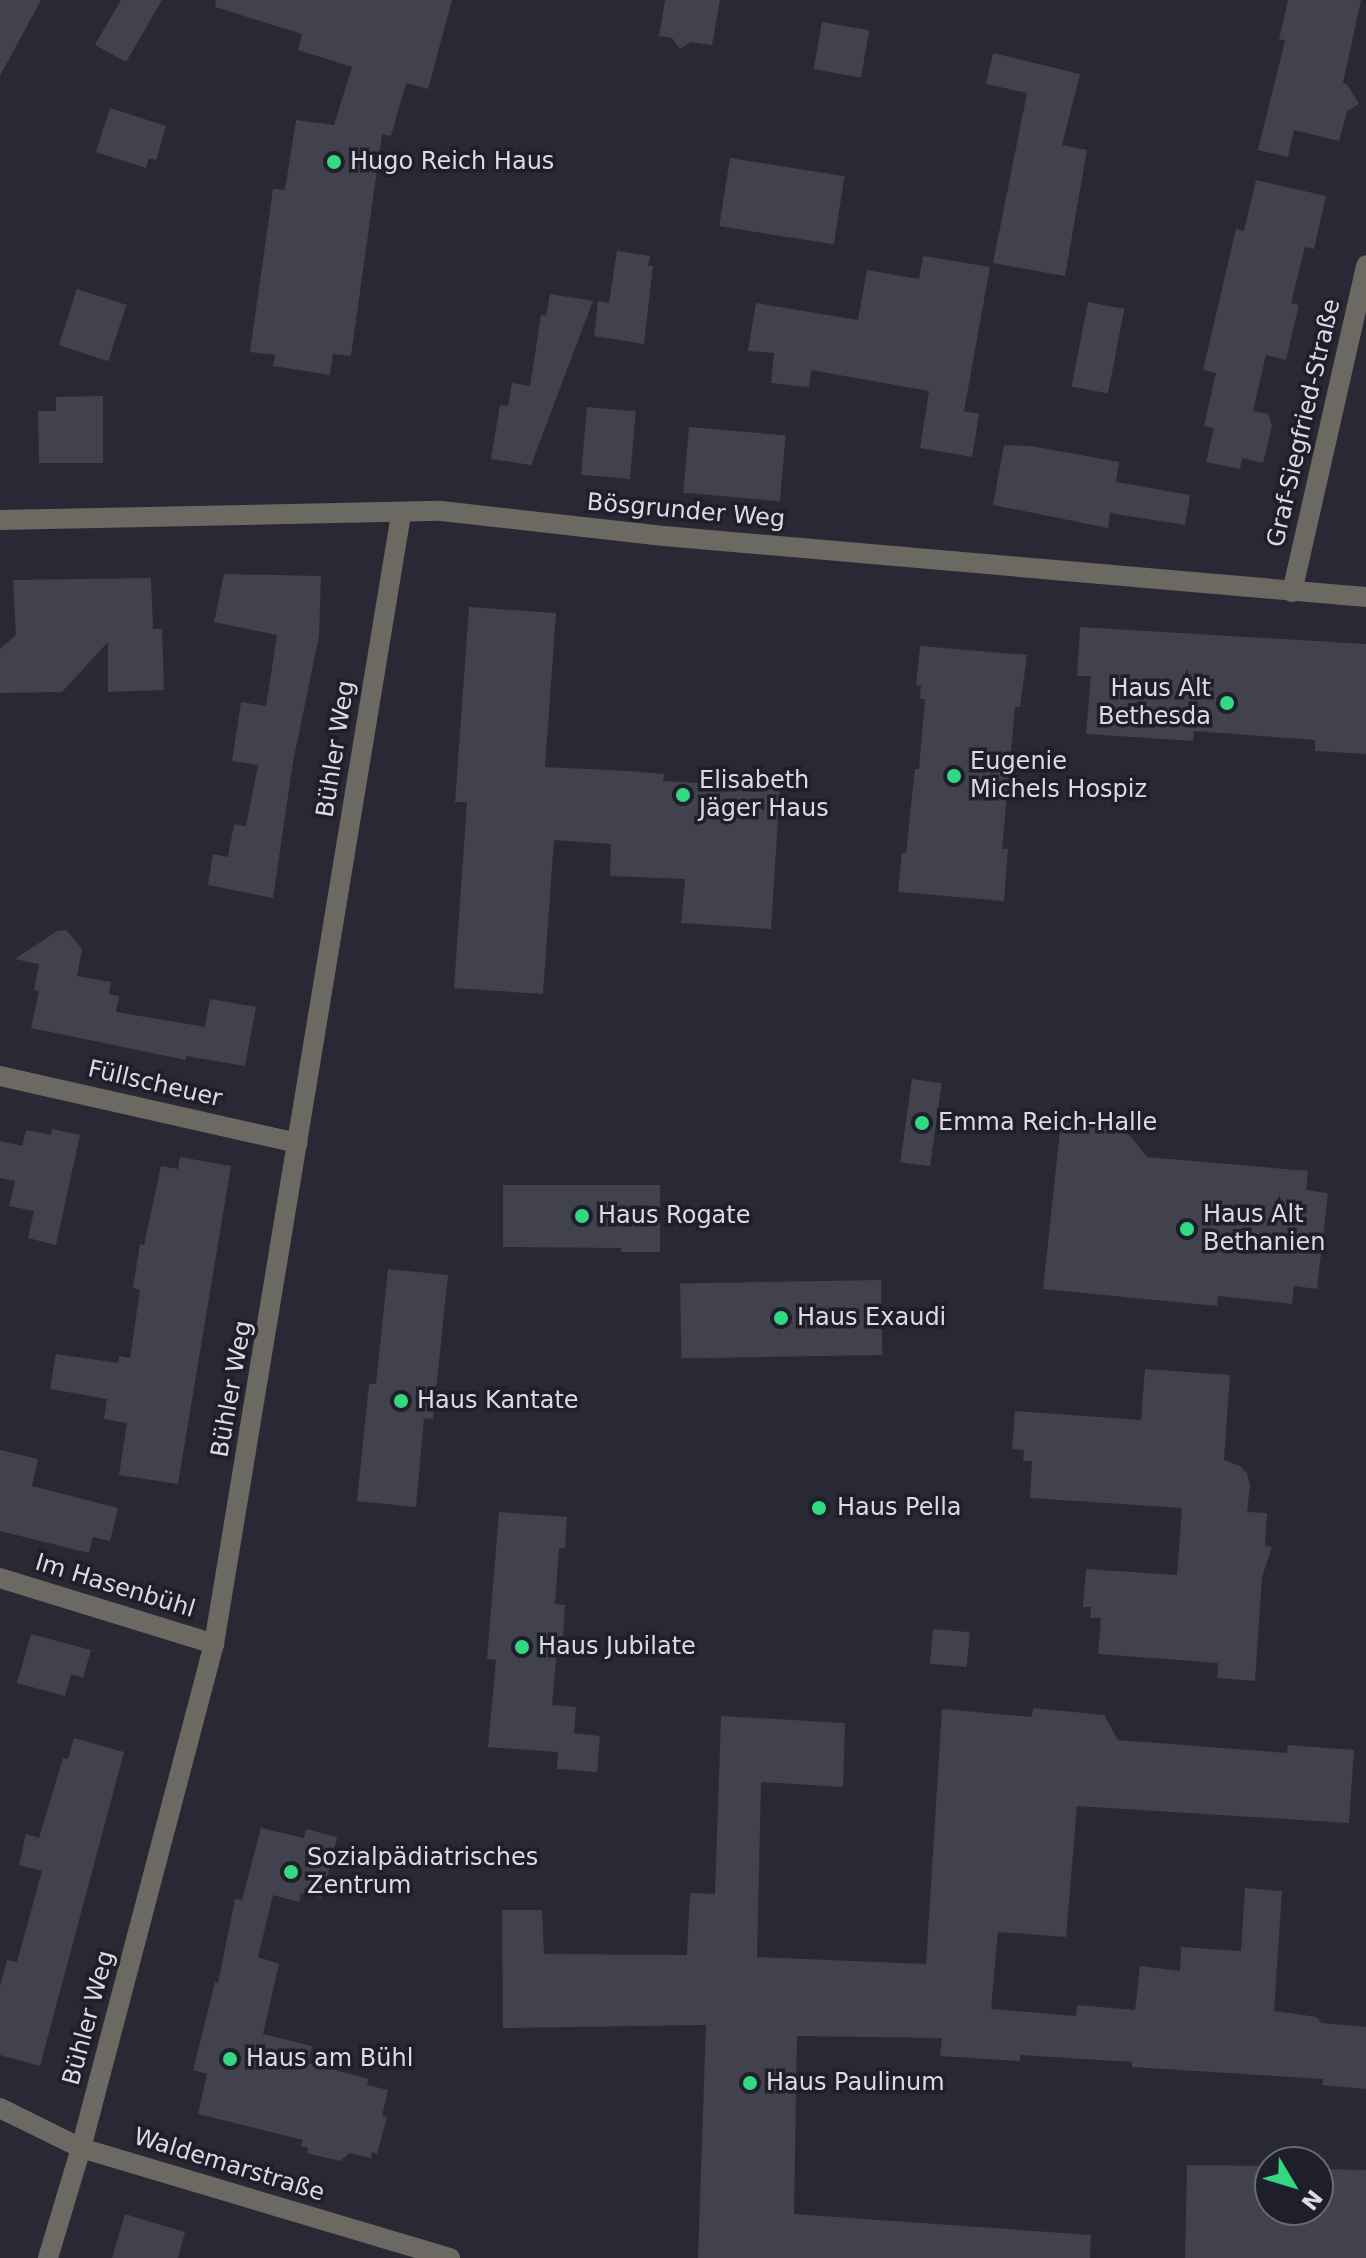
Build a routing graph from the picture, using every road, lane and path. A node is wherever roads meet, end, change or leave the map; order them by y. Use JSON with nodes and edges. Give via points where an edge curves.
{"nodes":[{"id":1,"x":1366,"y":265,"type":"edge"},
{"id":2,"x":401,"y":514,"type":"junction"},
{"id":3,"x":0,"y":520,"type":"edge"},
{"id":4,"x":1292,"y":592,"type":"junction"},
{"id":5,"x":1366,"y":597,"type":"edge"},
{"id":6,"x":0,"y":1076,"type":"edge"},
{"id":7,"x":298,"y":1143,"type":"junction"},
{"id":8,"x":0,"y":1578,"type":"edge"},
{"id":9,"x":214,"y":1644,"type":"junction"},
{"id":10,"x":0,"y":2108,"type":"edge"},
{"id":11,"x":81,"y":2148,"type":"junction"},
{"id":12,"x":48,"y":2258,"type":"edge"},
{"id":13,"x":450,"y":2258,"type":"edge"}],
"edges":[{"from":1,"to":4,"type":"street","name":"Graf-Siegfried-Straße"},
{"from":2,"to":3,"type":"street","name":"Bösgrunder Weg"},
{"from":2,"to":4,"type":"street","name":"Bösgrunder Weg","via":[[441,511]]},
{"from":2,"to":7,"type":"street","name":"Bühler Weg"},
{"from":4,"to":5,"type":"street","name":"Bösgrunder Weg"},
{"from":6,"to":7,"type":"street","name":"Füllscheuer"},
{"from":7,"to":9,"type":"street","name":"Bühler Weg"},
{"from":8,"to":9,"type":"street","name":"Im Hasenbühl"},
{"from":9,"to":11,"type":"street","name":"Bühler Weg"},
{"from":10,"to":11,"type":"street","name":"Waldemarstraße"},
{"from":11,"to":12,"type":"street","name":"Bühler Weg"},
{"from":11,"to":13,"type":"street","name":"Waldemarstraße"}]}
